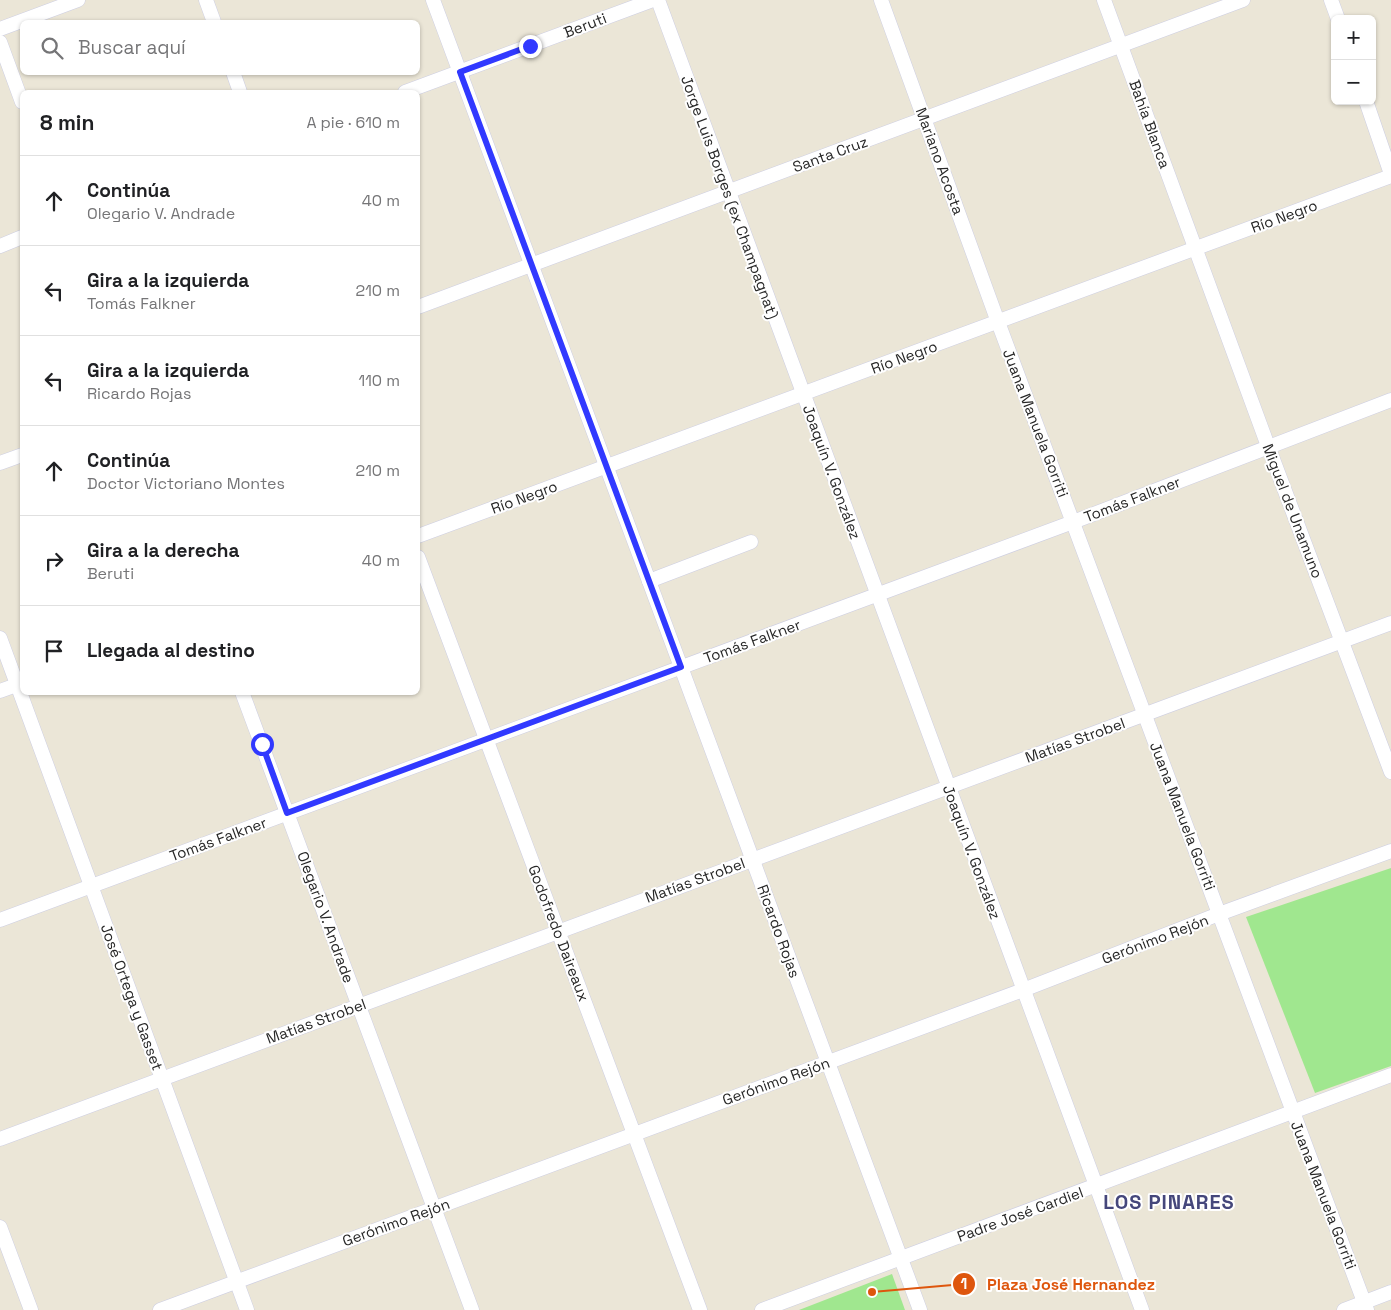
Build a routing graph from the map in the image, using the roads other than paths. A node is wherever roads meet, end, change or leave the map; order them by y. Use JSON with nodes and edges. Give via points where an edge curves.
{"nodes":[{"id":1,"x":78,"y":0,"type":"edge"},
{"id":2,"x":206,"y":0,"type":"edge"},
{"id":3,"x":434,"y":0,"type":"edge"},
{"id":4,"x":652,"y":0,"type":"edge"},
{"id":5,"x":658,"y":0,"type":"edge"},
{"id":6,"x":881,"y":0,"type":"edge"},
{"id":7,"x":1104,"y":0,"type":"edge"},
{"id":8,"x":1243,"y":0,"type":"edge"},
{"id":9,"x":1331,"y":0,"type":"edge"},
{"id":10,"x":1337,"y":15,"type":"edge"},
{"id":11,"x":24,"y":20,"type":"edge"},
{"id":12,"x":213,"y":20,"type":"edge"},
{"id":13,"x":20,"y":22,"type":"edge"},
{"id":14,"x":0,"y":29,"type":"edge"},
{"id":15,"x":0,"y":42,"type":"edge"},
{"id":16,"x":1121,"y":45,"type":"junction"},
{"id":17,"x":460,"y":72,"type":"junction"},
{"id":18,"x":234,"y":75,"type":"edge"},
{"id":19,"x":239,"y":90,"type":"edge"},
{"id":20,"x":410,"y":90,"type":"edge"},
{"id":21,"x":20,"y":97,"type":"edge"},
{"id":22,"x":1367,"y":105,"type":"edge"},
{"id":23,"x":925,"y":118,"type":"junction"},
{"id":24,"x":1391,"y":175,"type":"edge"},
{"id":25,"x":728,"y":192,"type":"junction"},
{"id":26,"x":20,"y":238,"type":"edge"},
{"id":27,"x":0,"y":246,"type":"edge"},
{"id":28,"x":1195,"y":249,"type":"junction"},
{"id":29,"x":532,"y":265,"type":"junction"},
{"id":30,"x":420,"y":307,"type":"edge"},
{"id":31,"x":998,"y":322,"type":"junction"},
{"id":32,"x":803,"y":394,"type":"junction"},
{"id":33,"x":1391,"y":400,"type":"edge"},
{"id":34,"x":1268,"y":446,"type":"junction"},
{"id":35,"x":20,"y":456,"type":"edge"},
{"id":36,"x":0,"y":463,"type":"edge"},
{"id":37,"x":606,"y":467,"type":"junction"},
{"id":38,"x":1073,"y":522,"type":"junction"},
{"id":39,"x":420,"y":535,"type":"edge"},
{"id":40,"x":751,"y":542,"type":"dead end"},
{"id":41,"x":420,"y":562,"type":"edge"},
{"id":42,"x":649,"y":581,"type":"junction"},
{"id":43,"x":877,"y":595,"type":"junction"},
{"id":44,"x":1391,"y":623,"type":"edge"},
{"id":45,"x":0,"y":638,"type":"edge"},
{"id":46,"x":1342,"y":641,"type":"junction"},
{"id":47,"x":681,"y":667,"type":"junction"},
{"id":48,"x":20,"y":683,"type":"edge"},
{"id":49,"x":0,"y":691,"type":"edge"},
{"id":50,"x":24,"y":695,"type":"edge"},
{"id":51,"x":243,"y":695,"type":"edge"},
{"id":52,"x":1145,"y":714,"type":"junction"},
{"id":53,"x":486,"y":739,"type":"junction"},
{"id":54,"x":1391,"y":772,"type":"edge"},
{"id":55,"x":948,"y":787,"type":"junction"},
{"id":56,"x":287,"y":813,"type":"junction"},
{"id":57,"x":1391,"y":851,"type":"edge"},
{"id":58,"x":752,"y":860,"type":"junction"},
{"id":59,"x":92,"y":886,"type":"junction"},
{"id":60,"x":1219,"y":914,"type":"junction"},
{"id":61,"x":0,"y":920,"type":"edge"},
{"id":62,"x":558,"y":931,"type":"junction"},
{"id":63,"x":1023,"y":990,"type":"junction"},
{"id":64,"x":359,"y":1006,"type":"junction"},
{"id":65,"x":827,"y":1062,"type":"junction"},
{"id":66,"x":1391,"y":1075,"type":"edge"},
{"id":67,"x":162,"y":1079,"type":"junction"},
{"id":68,"x":1293,"y":1112,"type":"junction"},
{"id":69,"x":634,"y":1133,"type":"junction"},
{"id":70,"x":0,"y":1138,"type":"edge"},
{"id":71,"x":1095,"y":1186,"type":"junction"},
{"id":72,"x":434,"y":1208,"type":"junction"},
{"id":73,"x":0,"y":1227,"type":"edge"},
{"id":74,"x":900,"y":1259,"type":"junction"},
{"id":75,"x":237,"y":1282,"type":"junction"},
{"id":76,"x":1391,"y":1292,"type":"edge"},
{"id":77,"x":1366,"y":1306,"type":"edge"},
{"id":78,"x":31,"y":1310,"type":"edge"},
{"id":79,"x":160,"y":1310,"type":"edge"},
{"id":80,"x":247,"y":1310,"type":"edge"},
{"id":81,"x":472,"y":1310,"type":"edge"},
{"id":82,"x":700,"y":1310,"type":"edge"},
{"id":83,"x":762,"y":1310,"type":"edge"},
{"id":84,"x":920,"y":1310,"type":"edge"},
{"id":85,"x":1142,"y":1310,"type":"edge"},
{"id":86,"x":1344,"y":1310,"type":"edge"}],
"edges":[{"from":1,"to":11,"type":"street"},
{"from":2,"to":12,"type":"street"},
{"from":3,"to":17,"type":"street","name":"Ricardo Rojas"},
{"from":4,"to":17,"type":"street","name":"Beruti"},
{"from":5,"to":25,"type":"street","name":"Jorge Luis Borges (ex Champagnat)"},
{"from":6,"to":23,"type":"street","name":"Mariano Acosta"},
{"from":7,"to":16,"type":"street","name":"Bahía Blanca"},
{"from":8,"to":16,"type":"street","name":"Santa Cruz"},
{"from":9,"to":10,"type":"street"},
{"from":13,"to":14,"type":"street"},
{"from":15,"to":21,"type":"street"},
{"from":16,"to":23,"type":"street","name":"Santa Cruz"},
{"from":16,"to":28,"type":"street","name":"Bahía Blanca"},
{"from":17,"to":20,"type":"street","name":"Beruti"},
{"from":17,"to":29,"type":"street","name":"Ricardo Rojas"},
{"from":18,"to":19,"type":"street"},
{"from":22,"to":24,"type":"street"},
{"from":23,"to":25,"type":"street","name":"Santa Cruz"},
{"from":23,"to":31,"type":"street","name":"Mariano Acosta"},
{"from":24,"to":28,"type":"street","name":"Río Negro"},
{"from":25,"to":29,"type":"street","name":"Santa Cruz"},
{"from":25,"to":32,"type":"street","name":"Jorge Luis Borges (ex Champagnat)"},
{"from":26,"to":27,"type":"street"},
{"from":28,"to":31,"type":"street","name":"Río Negro"},
{"from":28,"to":34,"type":"street","name":"Miguel de Unamuno"},
{"from":29,"to":30,"type":"street","name":"Santa Cruz"},
{"from":29,"to":37,"type":"street","name":"Ricardo Rojas"},
{"from":31,"to":32,"type":"street","name":"Río Negro"},
{"from":31,"to":38,"type":"street","name":"Juana Manuela Gorriti"},
{"from":32,"to":37,"type":"street","name":"Río Negro"},
{"from":32,"to":43,"type":"street","name":"Joaquín V. González"},
{"from":33,"to":34,"type":"street","name":"Tomás Falkner"},
{"from":34,"to":38,"type":"street","name":"Tomás Falkner"},
{"from":34,"to":46,"type":"street","name":"Miguel de Unamuno"},
{"from":35,"to":36,"type":"street"},
{"from":37,"to":39,"type":"street","name":"Río Negro"},
{"from":37,"to":42,"type":"street","name":"Ricardo Rojas"},
{"from":38,"to":43,"type":"street","name":"Tomás Falkner"},
{"from":38,"to":52,"type":"street","name":"Juana Manuela Gorriti"},
{"from":40,"to":42,"type":"street"},
{"from":41,"to":53,"type":"street","name":"Godofredo Daireaux"},
{"from":42,"to":47,"type":"street","name":"Ricardo Rojas"},
{"from":43,"to":47,"type":"street","name":"Tomás Falkner"},
{"from":43,"to":55,"type":"street","name":"Joaquín V. González"},
{"from":44,"to":46,"type":"street","name":"Matías Strobel"},
{"from":45,"to":48,"type":"street","name":"José Ortega y Gasset"},
{"from":46,"to":52,"type":"street","name":"Matías Strobel"},
{"from":46,"to":54,"type":"street","name":"Miguel de Unamuno"},
{"from":47,"to":53,"type":"street","name":"Tomás Falkner"},
{"from":47,"to":58,"type":"street","name":"Ricardo Rojas"},
{"from":48,"to":49,"type":"street"},
{"from":50,"to":59,"type":"street","name":"José Ortega y Gasset"},
{"from":51,"to":56,"type":"street","name":"Olegario V. Andrade"},
{"from":52,"to":55,"type":"street","name":"Matías Strobel"},
{"from":52,"to":60,"type":"street","name":"Juana Manuela Gorriti"},
{"from":53,"to":56,"type":"street","name":"Tomás Falkner"},
{"from":53,"to":62,"type":"street","name":"Godofredo Daireaux"},
{"from":55,"to":58,"type":"street","name":"Matías Strobel"},
{"from":55,"to":63,"type":"street","name":"Joaquín V. González"},
{"from":56,"to":59,"type":"street","name":"Tomás Falkner"},
{"from":56,"to":64,"type":"street","name":"Olegario V. Andrade"},
{"from":57,"to":60,"type":"street","name":"Gerónimo Rejón"},
{"from":58,"to":62,"type":"street","name":"Matías Strobel"},
{"from":58,"to":65,"type":"street","name":"Ricardo Rojas"},
{"from":59,"to":61,"type":"street","name":"Tomás Falkner"},
{"from":59,"to":67,"type":"street","name":"José Ortega y Gasset"},
{"from":60,"to":63,"type":"street","name":"Gerónimo Rejón"},
{"from":60,"to":68,"type":"street","name":"Juana Manuela Gorriti"},
{"from":62,"to":64,"type":"street","name":"Matías Strobel"},
{"from":62,"to":69,"type":"street","name":"Godofredo Daireaux"},
{"from":63,"to":65,"type":"street","name":"Gerónimo Rejón"},
{"from":63,"to":71,"type":"street","name":"Joaquín V. González"},
{"from":64,"to":67,"type":"street","name":"Matías Strobel"},
{"from":64,"to":72,"type":"street","name":"Olegario V. Andrade"},
{"from":65,"to":69,"type":"street","name":"Gerónimo Rejón"},
{"from":65,"to":74,"type":"street","name":"Ricardo Rojas"},
{"from":66,"to":68,"type":"street","name":"Padre José Cardiel"},
{"from":67,"to":70,"type":"street","name":"Matías Strobel"},
{"from":67,"to":75,"type":"street","name":"José Ortega y Gasset"},
{"from":68,"to":71,"type":"street","name":"Padre José Cardiel"},
{"from":68,"to":77,"type":"street","name":"Juana Manuela Gorriti"},
{"from":69,"to":72,"type":"street","name":"Gerónimo Rejón"},
{"from":69,"to":82,"type":"street","name":"Godofredo Daireaux"},
{"from":71,"to":74,"type":"street","name":"Padre José Cardiel"},
{"from":71,"to":85,"type":"street","name":"Joaquín V. González"},
{"from":72,"to":75,"type":"street","name":"Gerónimo Rejón"},
{"from":72,"to":81,"type":"street","name":"Olegario V. Andrade"},
{"from":73,"to":78,"type":"street"},
{"from":74,"to":83,"type":"street","name":"Padre José Cardiel"},
{"from":74,"to":84,"type":"street","name":"Ricardo Rojas"},
{"from":75,"to":79,"type":"street","name":"Gerónimo Rejón"},
{"from":75,"to":80,"type":"street","name":"José Ortega y Gasset"},
{"from":76,"to":77,"type":"street"},
{"from":77,"to":86,"type":"street"}]}
